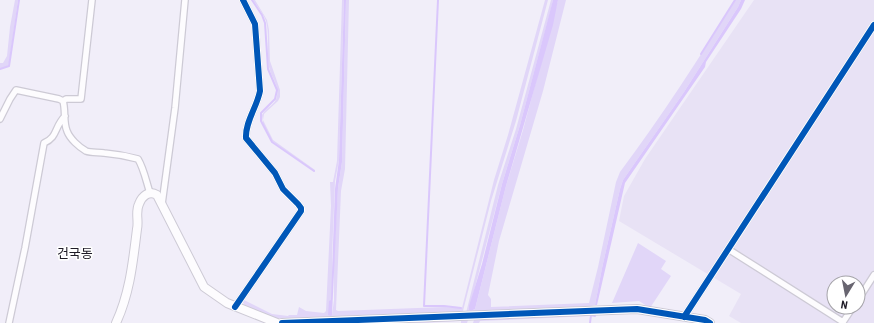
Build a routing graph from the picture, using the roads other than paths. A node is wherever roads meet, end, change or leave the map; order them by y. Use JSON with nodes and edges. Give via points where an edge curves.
{"nodes":[{"id":1,"x":92,"y":0,"type":"edge"},
{"id":2,"x":185,"y":0,"type":"edge"},
{"id":3,"x":243,"y":0,"type":"edge"},
{"id":4,"x":873,"y":29,"type":"edge"},
{"id":5,"x":63,"y":101,"type":"junction"},
{"id":6,"x":65,"y":116,"type":"junction"},
{"id":7,"x":0,"y":119,"type":"edge"},
{"id":8,"x":150,"y":193,"type":"junction"},
{"id":9,"x":162,"y":204,"type":"junction"},
{"id":10,"x":728,"y":249,"type":"junction"},
{"id":11,"x":874,"y":275,"type":"edge"},
{"id":12,"x":866,"y":288,"type":"edge"},
{"id":13,"x":235,"y":307,"type":"junction"},
{"id":14,"x":826,"y":311,"type":"edge"},
{"id":15,"x":832,"y":315,"type":"edge"},
{"id":16,"x":848,"y":315,"type":"edge"},
{"id":17,"x":684,"y":317,"type":"junction"},
{"id":18,"x":706,"y":322,"type":"edge"},
{"id":19,"x":10,"y":323,"type":"edge"},
{"id":20,"x":116,"y":323,"type":"edge"},
{"id":21,"x":277,"y":323,"type":"edge"},
{"id":22,"x":282,"y":323,"type":"edge"}],
"edges":[{"from":1,"to":5,"type":"street","via":[[80,99]]},
{"from":2,"to":9,"type":"street"},
{"from":3,"to":13,"type":"street","via":[[255,24],[260,91],[248,124],[246,138],[275,173],[283,189],[298,204],[301,211]]},
{"from":4,"to":10,"type":"street"},
{"from":5,"to":6,"type":"street"},
{"from":5,"to":7,"type":"street","via":[[16,90]]},
{"from":6,"to":8,"type":"street","via":[[67,132],[78,146],[87,151],[138,159]]},
{"from":6,"to":19,"type":"street","via":[[58,123],[54,136],[44,143]]},
{"from":8,"to":9,"type":"street","via":[[158,196]]},
{"from":8,"to":20,"type":"street","via":[[142,198],[138,206],[138,224],[129,285]]},
{"from":9,"to":13,"type":"street","via":[[204,286]]},
{"from":10,"to":14,"type":"street"},
{"from":10,"to":17,"type":"street"},
{"from":11,"to":12,"type":"street"},
{"from":13,"to":21,"type":"street"},
{"from":15,"to":16,"type":"street","via":[[843,322]]},
{"from":17,"to":18,"type":"street"},
{"from":17,"to":22,"type":"street","via":[[637,309]]}]}
